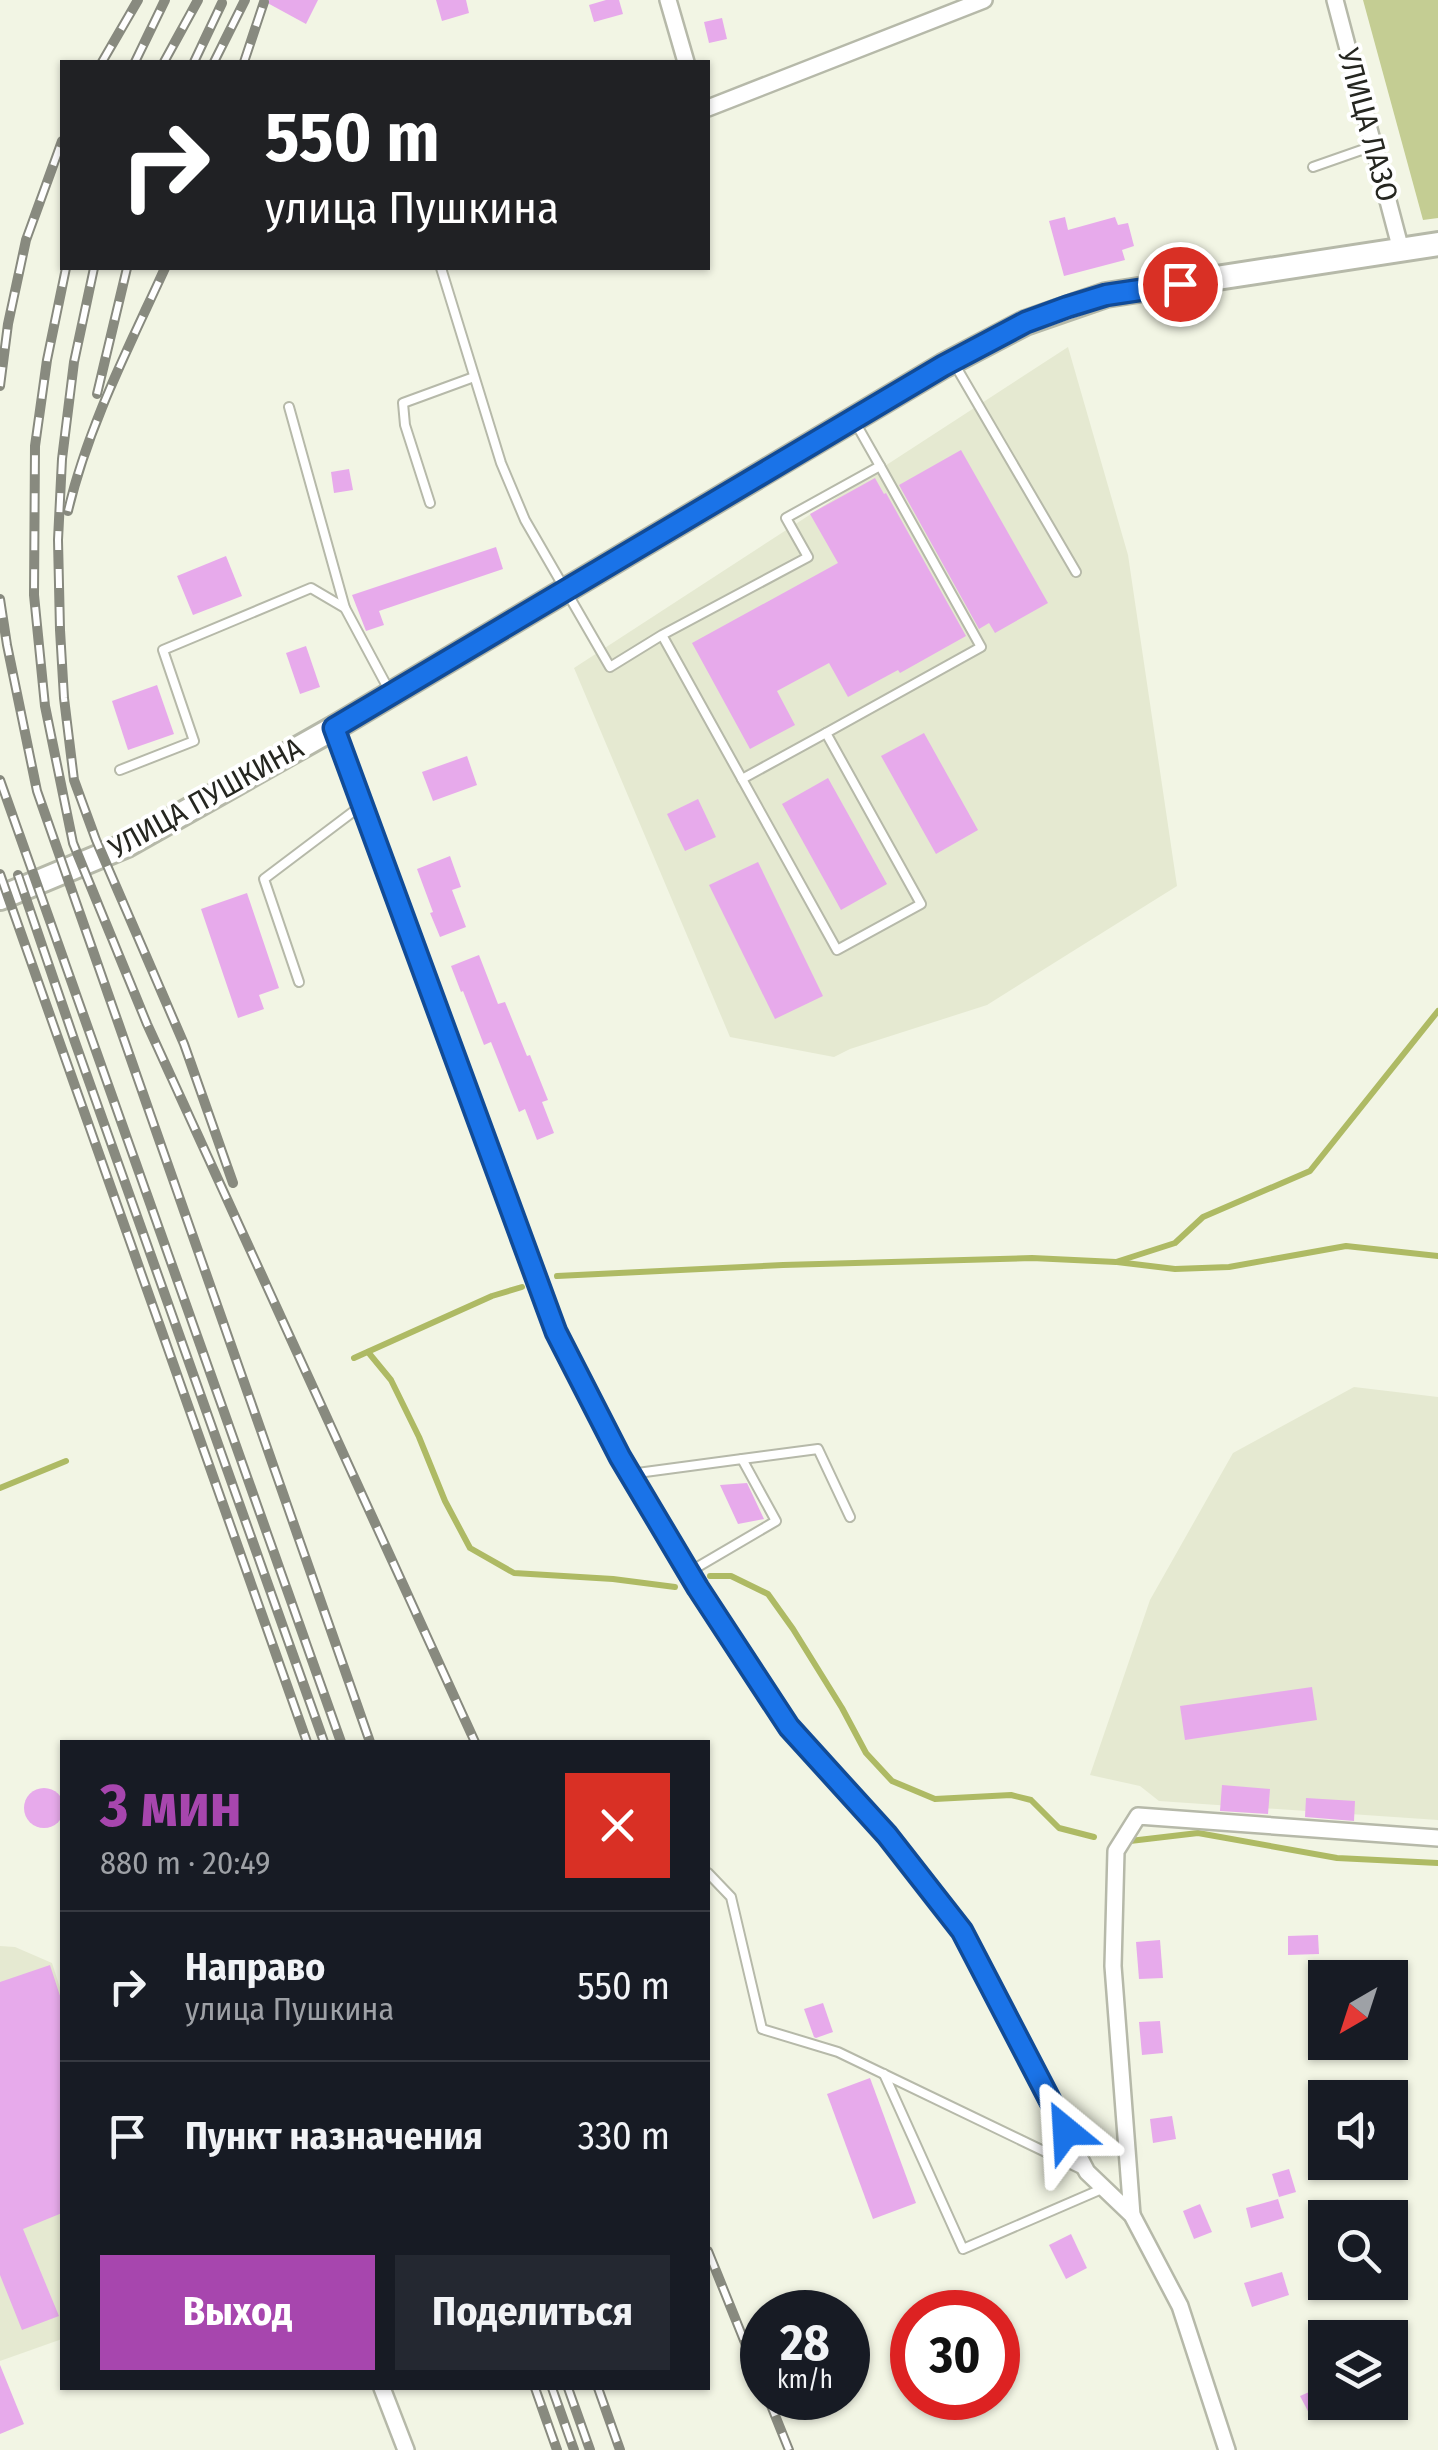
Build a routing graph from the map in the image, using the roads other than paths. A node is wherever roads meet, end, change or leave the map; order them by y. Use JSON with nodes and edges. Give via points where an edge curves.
{"nodes":[{"id":1,"x":668,"y":0,"type":"edge"},
{"id":2,"x":984,"y":0,"type":"edge"},
{"id":3,"x":1334,"y":0,"type":"edge"},
{"id":4,"x":956,"y":5,"type":"edge"},
{"id":5,"x":685,"y":60,"type":"edge"},
{"id":6,"x":710,"y":107,"type":"edge"},
{"id":7,"x":1373,"y":146,"type":"junction"},
{"id":8,"x":1313,"y":167,"type":"dead end"},
{"id":9,"x":1438,"y":244,"type":"edge"},
{"id":10,"x":1401,"y":250,"type":"junction"},
{"id":11,"x":441,"y":270,"type":"edge"},
{"id":12,"x":952,"y":362,"type":"junction"},
{"id":13,"x":474,"y":377,"type":"junction"},
{"id":14,"x":289,"y":406,"type":"dead end"},
{"id":15,"x":854,"y":419,"type":"junction"},
{"id":16,"x":880,"y":466,"type":"junction"},
{"id":17,"x":430,"y":503,"type":"dead end"},
{"id":18,"x":1076,"y":572,"type":"dead end"},
{"id":19,"x":566,"y":589,"type":"junction"},
{"id":20,"x":346,"y":608,"type":"junction"},
{"id":21,"x":662,"y":635,"type":"junction"},
{"id":22,"x":391,"y":694,"type":"junction"},
{"id":23,"x":334,"y":728,"type":"junction"},
{"id":24,"x":826,"y":733,"type":"junction"},
{"id":25,"x":120,"y":770,"type":"dead end"},
{"id":26,"x":742,"y":778,"type":"junction"},
{"id":27,"x":362,"y":805,"type":"junction"},
{"id":28,"x":0,"y":898,"type":"edge"},
{"id":29,"x":299,"y":982,"type":"dead end"},
{"id":30,"x":742,"y":1459,"type":"junction"},
{"id":31,"x":630,"y":1474,"type":"junction"},
{"id":32,"x":850,"y":1517,"type":"dead end"},
{"id":33,"x":689,"y":1572,"type":"junction"},
{"id":34,"x":1438,"y":1838,"type":"edge"},
{"id":35,"x":710,"y":1876,"type":"edge"},
{"id":36,"x":884,"y":2074,"type":"junction"},
{"id":37,"x":1088,"y":2172,"type":"junction"},
{"id":38,"x":1104,"y":2188,"type":"junction"},
{"id":39,"x":1132,"y":2215,"type":"junction"},
{"id":40,"x":383,"y":2390,"type":"edge"},
{"id":41,"x":406,"y":2450,"type":"edge"},
{"id":42,"x":1228,"y":2450,"type":"edge"}],
"edges":[{"from":1,"to":5,"type":"street"},
{"from":2,"to":4,"type":"street"},
{"from":3,"to":7,"type":"street","name":"УЛИЦА ЛАЗО"},
{"from":4,"to":6,"type":"street"},
{"from":7,"to":8,"type":"lane"},
{"from":7,"to":10,"type":"street","name":"УЛИЦА ЛАЗО"},
{"from":9,"to":10,"type":"main road","name":"УЛИЦА ПУШКИНА"},
{"from":10,"to":12,"type":"main road","name":"УЛИЦА ПУШКИНА","via":[[1106,295],[1026,322]]},
{"from":11,"to":13,"type":"lane"},
{"from":12,"to":15,"type":"main road","name":"УЛИЦА ПУШКИНА"},
{"from":12,"to":18,"type":"lane"},
{"from":13,"to":17,"type":"lane","via":[[403,403]]},
{"from":13,"to":19,"type":"lane","via":[[525,520]]},
{"from":14,"to":20,"type":"lane"},
{"from":15,"to":16,"type":"lane"},
{"from":15,"to":19,"type":"main road","name":"УЛИЦА ПУШКИНА"},
{"from":16,"to":21,"type":"lane","via":[[786,518],[808,557]]},
{"from":16,"to":24,"type":"lane","via":[[981,646]]},
{"from":19,"to":21,"type":"lane","via":[[610,667]]},
{"from":19,"to":22,"type":"main road","name":"УЛИЦА ПУШКИНА"},
{"from":20,"to":22,"type":"lane"},
{"from":20,"to":25,"type":"lane","via":[[312,588],[164,650],[194,741]]},
{"from":21,"to":26,"type":"lane"},
{"from":22,"to":23,"type":"main road","name":"УЛИЦА ПУШКИНА"},
{"from":23,"to":27,"type":"street"},
{"from":23,"to":28,"type":"main road","name":"УЛИЦА ПУШКИНА","via":[[127,846]]},
{"from":24,"to":26,"type":"lane"},
{"from":24,"to":26,"type":"lane","via":[[921,904],[837,950]]},
{"from":27,"to":29,"type":"lane","via":[[264,879]]},
{"from":27,"to":31,"type":"street","via":[[556,1332]]},
{"from":30,"to":31,"type":"lane"},
{"from":30,"to":32,"type":"lane","via":[[818,1449]]},
{"from":30,"to":33,"type":"lane","via":[[776,1521]]},
{"from":31,"to":33,"type":"street"},
{"from":33,"to":37,"type":"street","via":[[789,1727],[962,1931]]},
{"from":34,"to":39,"type":"street","via":[[1138,1816],[1116,1851],[1113,1966]]},
{"from":35,"to":36,"type":"lane","via":[[731,1897],[762,2029]]},
{"from":36,"to":37,"type":"lane"},
{"from":36,"to":38,"type":"lane","via":[[963,2250]]},
{"from":37,"to":38,"type":"street"},
{"from":38,"to":39,"type":"street"},
{"from":39,"to":42,"type":"street","via":[[1180,2306]]},
{"from":40,"to":41,"type":"street"}]}
